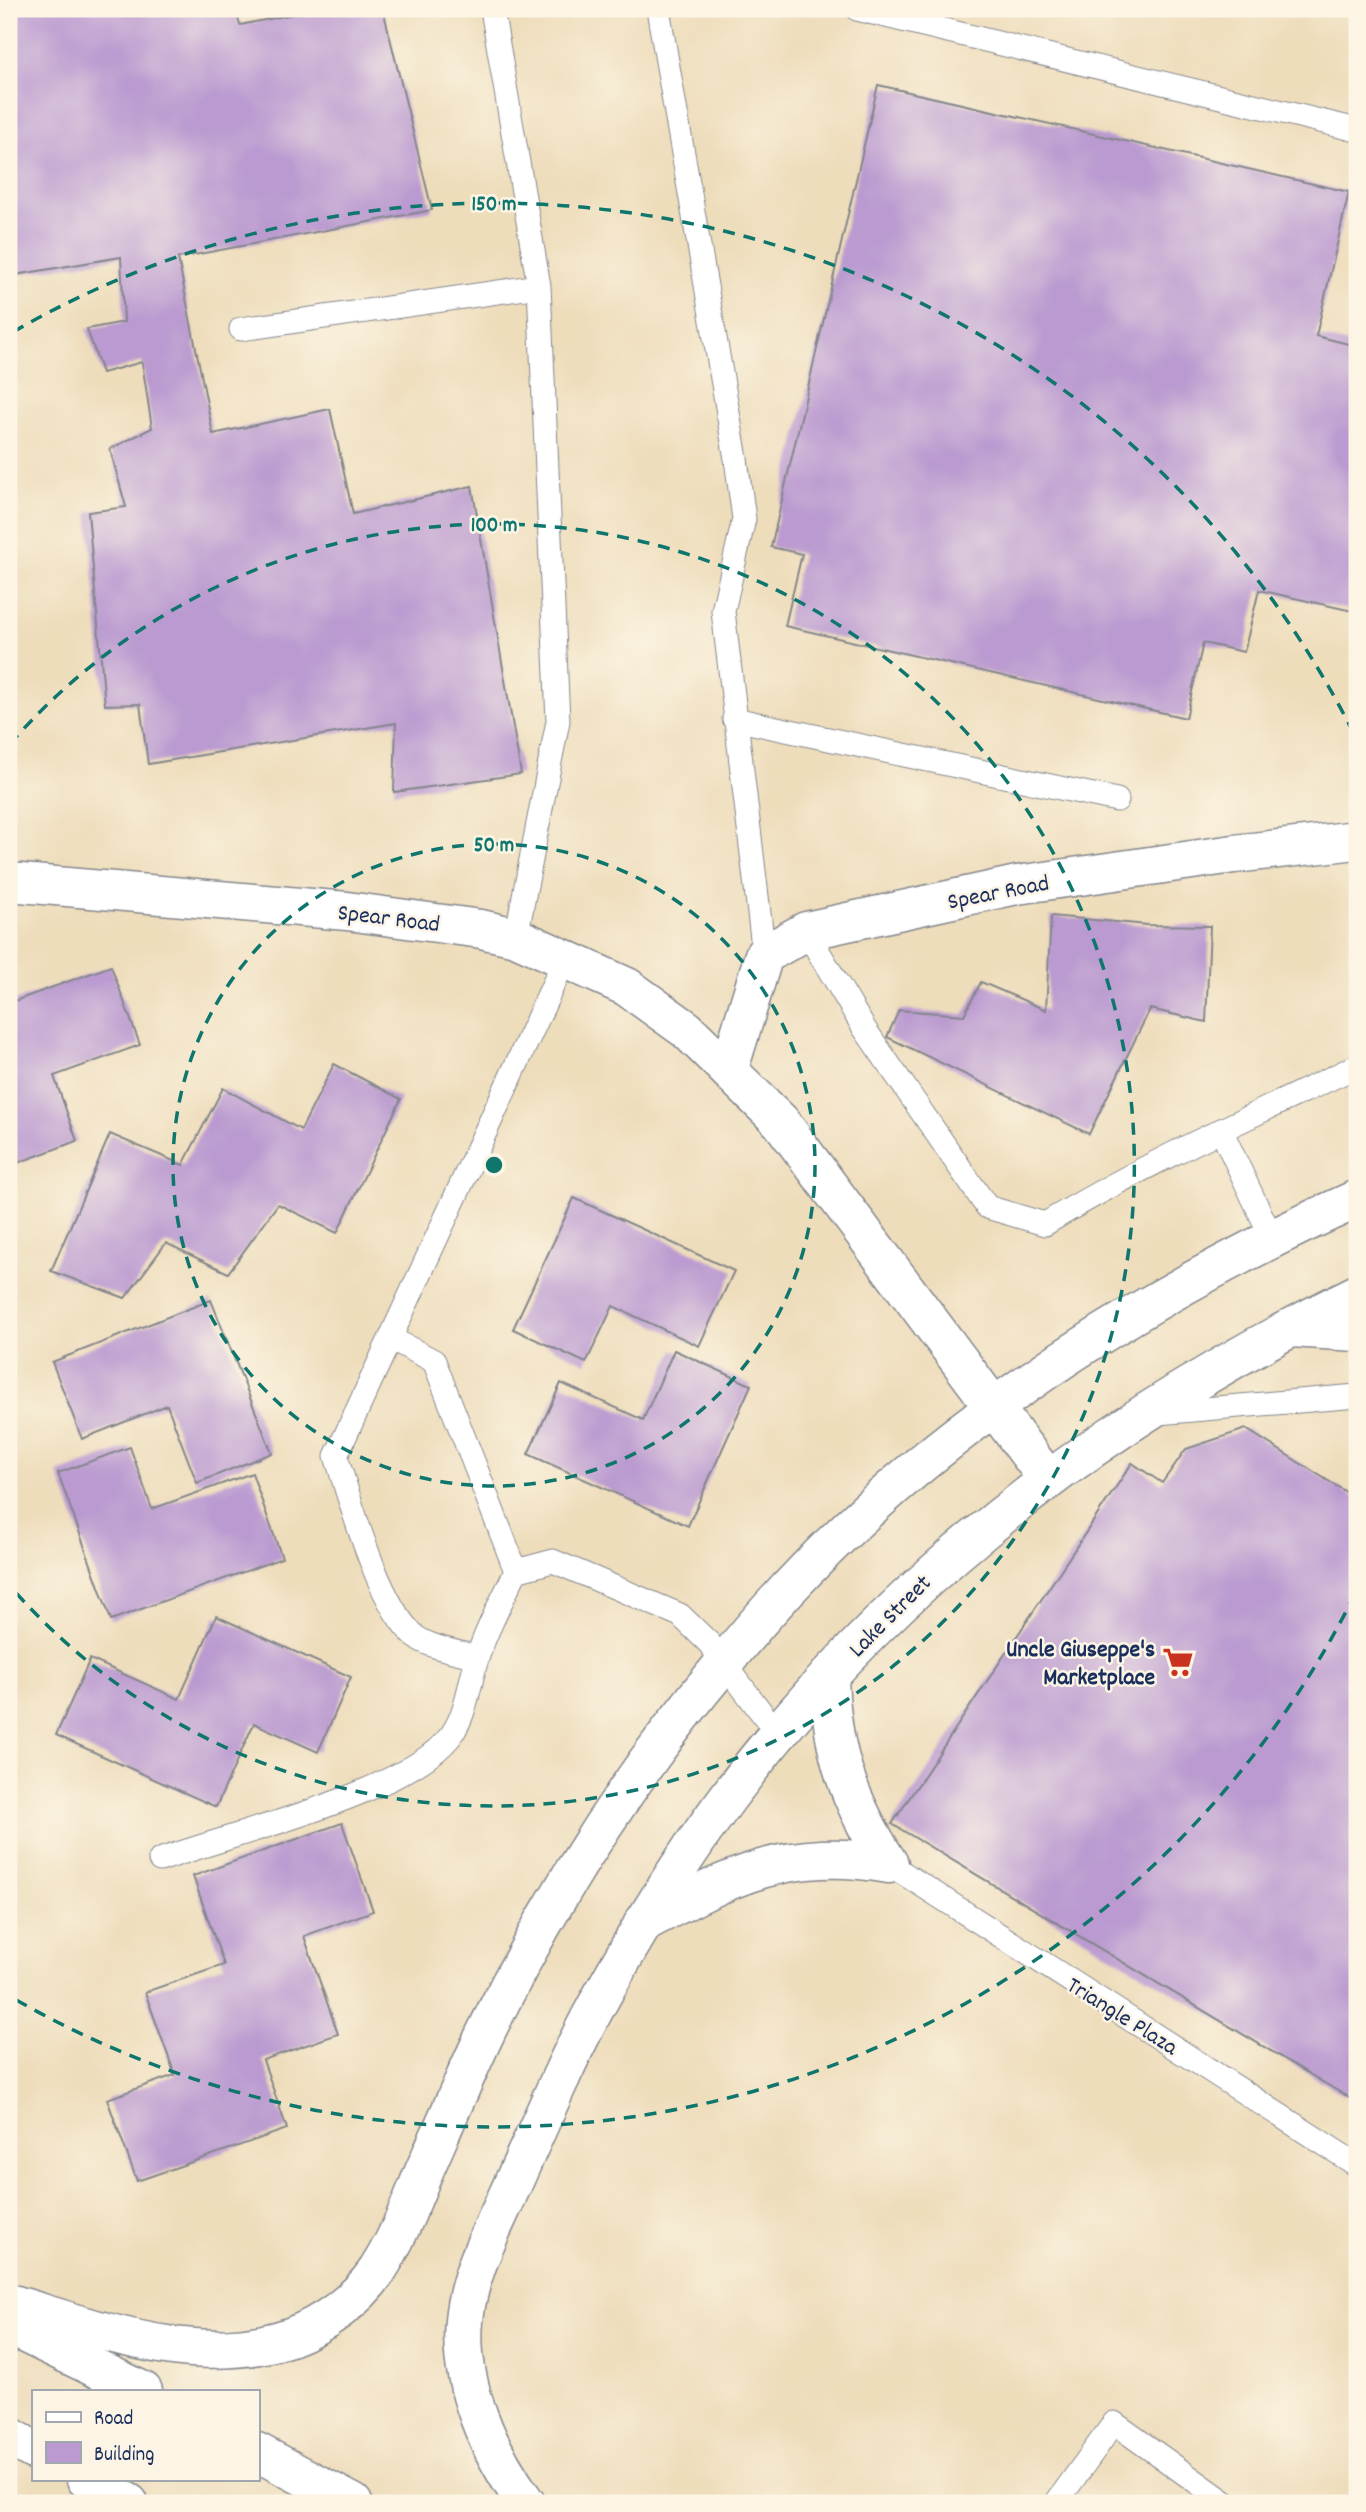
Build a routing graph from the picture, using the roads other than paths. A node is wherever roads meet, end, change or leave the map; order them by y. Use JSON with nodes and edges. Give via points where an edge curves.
{"nodes":[{"id":1,"x":492,"y":9,"type":"edge"},
{"id":2,"x":658,"y":9,"type":"edge"},
{"id":3,"x":857,"y":9,"type":"edge"},
{"id":4,"x":1357,"y":130,"type":"edge"},
{"id":5,"x":539,"y":286,"type":"junction"},
{"id":6,"x":241,"y":329,"type":"dead end"},
{"id":7,"x":734,"y":719,"type":"junction"},
{"id":8,"x":1117,"y":800,"type":"dead end"},
{"id":9,"x":1357,"y":840,"type":"edge"},
{"id":10,"x":9,"y":882,"type":"edge"},
{"id":11,"x":806,"y":931,"type":"junction"},
{"id":12,"x":516,"y":937,"type":"junction"},
{"id":13,"x":764,"y":955,"type":"junction"},
{"id":14,"x":566,"y":957,"type":"junction"},
{"id":15,"x":1357,"y":1066,"type":"edge"},
{"id":16,"x":729,"y":1069,"type":"junction"},
{"id":17,"x":1222,"y":1130,"type":"junction"},
{"id":18,"x":1357,"y":1199,"type":"edge"},
{"id":19,"x":1272,"y":1238,"type":"junction"},
{"id":20,"x":1357,"y":1294,"type":"edge"},
{"id":21,"x":1288,"y":1328,"type":"junction"},
{"id":22,"x":1357,"y":1332,"type":"edge"},
{"id":23,"x":392,"y":1339,"type":"junction"},
{"id":24,"x":1357,"y":1395,"type":"edge"},
{"id":25,"x":995,"y":1407,"type":"junction"},
{"id":26,"x":1141,"y":1414,"type":"junction"},
{"id":27,"x":1047,"y":1478,"type":"junction"},
{"id":28,"x":516,"y":1570,"type":"junction"},
{"id":29,"x":477,"y":1657,"type":"junction"},
{"id":30,"x":724,"y":1662,"type":"junction"},
{"id":31,"x":829,"y":1675,"type":"junction"},
{"id":32,"x":777,"y":1733,"type":"junction"},
{"id":33,"x":160,"y":1860,"type":"dead end"},
{"id":34,"x":889,"y":1864,"type":"junction"},
{"id":35,"x":643,"y":1923,"type":"junction"},
{"id":36,"x":1357,"y":2165,"type":"edge"},
{"id":37,"x":9,"y":2302,"type":"edge"},
{"id":38,"x":9,"y":2326,"type":"edge"},
{"id":39,"x":141,"y":2390,"type":"edge"},
{"id":40,"x":9,"y":2436,"type":"edge"},
{"id":41,"x":32,"y":2448,"type":"edge"},
{"id":42,"x":259,"y":2453,"type":"edge"},
{"id":43,"x":88,"y":2480,"type":"edge"},
{"id":44,"x":129,"y":2503,"type":"edge"},
{"id":45,"x":353,"y":2503,"type":"edge"},
{"id":46,"x":526,"y":2503,"type":"edge"},
{"id":47,"x":1056,"y":2503,"type":"edge"},
{"id":48,"x":1226,"y":2503,"type":"edge"}],
"edges":[{"from":1,"to":5,"type":"lane"},
{"from":2,"to":7,"type":"lane","via":[[744,519],[723,611]]},
{"from":3,"to":4,"type":"lane"},
{"from":5,"to":6,"type":"lane"},
{"from":5,"to":12,"type":"lane","via":[[558,721]]},
{"from":7,"to":8,"type":"lane"},
{"from":7,"to":13,"type":"lane"},
{"from":9,"to":11,"type":"main road","name":"Spear Road","via":[[1017,885]]},
{"from":10,"to":12,"type":"main road","name":"Spear Road","via":[[347,911]]},
{"from":11,"to":13,"type":"main road","name":"Spear Road"},
{"from":11,"to":17,"type":"lane","via":[[864,1028],[987,1207],[1045,1224]]},
{"from":12,"to":14,"type":"main road","name":"Spear Road"},
{"from":13,"to":16,"type":"main road"},
{"from":14,"to":16,"type":"main road","name":"Spear Road","via":[[627,987],[687,1030]]},
{"from":14,"to":23,"type":"lane"},
{"from":15,"to":17,"type":"lane"},
{"from":16,"to":25,"type":"main road","name":"Spear Road","via":[[781,1122]]},
{"from":17,"to":19,"type":"lane"},
{"from":18,"to":19,"type":"main road"},
{"from":19,"to":25,"type":"main road","via":[[1140,1310]]},
{"from":20,"to":21,"type":"main road","name":"Lake Street"},
{"from":21,"to":22,"type":"main road"},
{"from":21,"to":26,"type":"main road","name":"Lake Street"},
{"from":23,"to":28,"type":"lane","via":[[434,1361]]},
{"from":23,"to":29,"type":"lane","via":[[336,1456],[397,1619],[418,1639]]},
{"from":24,"to":26,"type":"lane"},
{"from":25,"to":27,"type":"main road","name":"Spear Road"},
{"from":25,"to":30,"type":"main road","via":[[863,1515]]},
{"from":26,"to":27,"type":"main road","name":"Lake Street"},
{"from":27,"to":31,"type":"main road","name":"Lake Street","via":[[932,1572]]},
{"from":28,"to":29,"type":"lane"},
{"from":28,"to":30,"type":"lane","via":[[553,1561],[680,1615]]},
{"from":29,"to":33,"type":"lane","via":[[457,1724],[431,1757],[391,1780]]},
{"from":30,"to":32,"type":"lane"},
{"from":30,"to":37,"type":"main road","via":[[642,1767],[519,1964],[396,2237],[361,2290],[316,2325],[291,2336],[264,2344],[204,2349],[140,2341]]},
{"from":31,"to":32,"type":"main road","name":"Lake Street"},
{"from":31,"to":34,"type":"main road","name":"Triangle Plaza","via":[[830,1714],[842,1774],[853,1804]]},
{"from":32,"to":35,"type":"main road","name":"Lake Street","via":[[680,1863]]},
{"from":34,"to":35,"type":"main road","name":"Triangle Plaza","via":[[825,1857],[762,1867],[732,1877]]},
{"from":34,"to":36,"type":"lane","name":"Triangle Plaza"},
{"from":35,"to":46,"type":"main road","name":"Lake Street","via":[[596,2004],[477,2263],[464,2322],[469,2384],[478,2413],[509,2480]]},
{"from":38,"to":39,"type":"main road"},
{"from":40,"to":41,"type":"main road"},
{"from":42,"to":45,"type":"main road"},
{"from":43,"to":44,"type":"main road"},
{"from":47,"to":48,"type":"lane","via":[[1114,2423]]}]}
